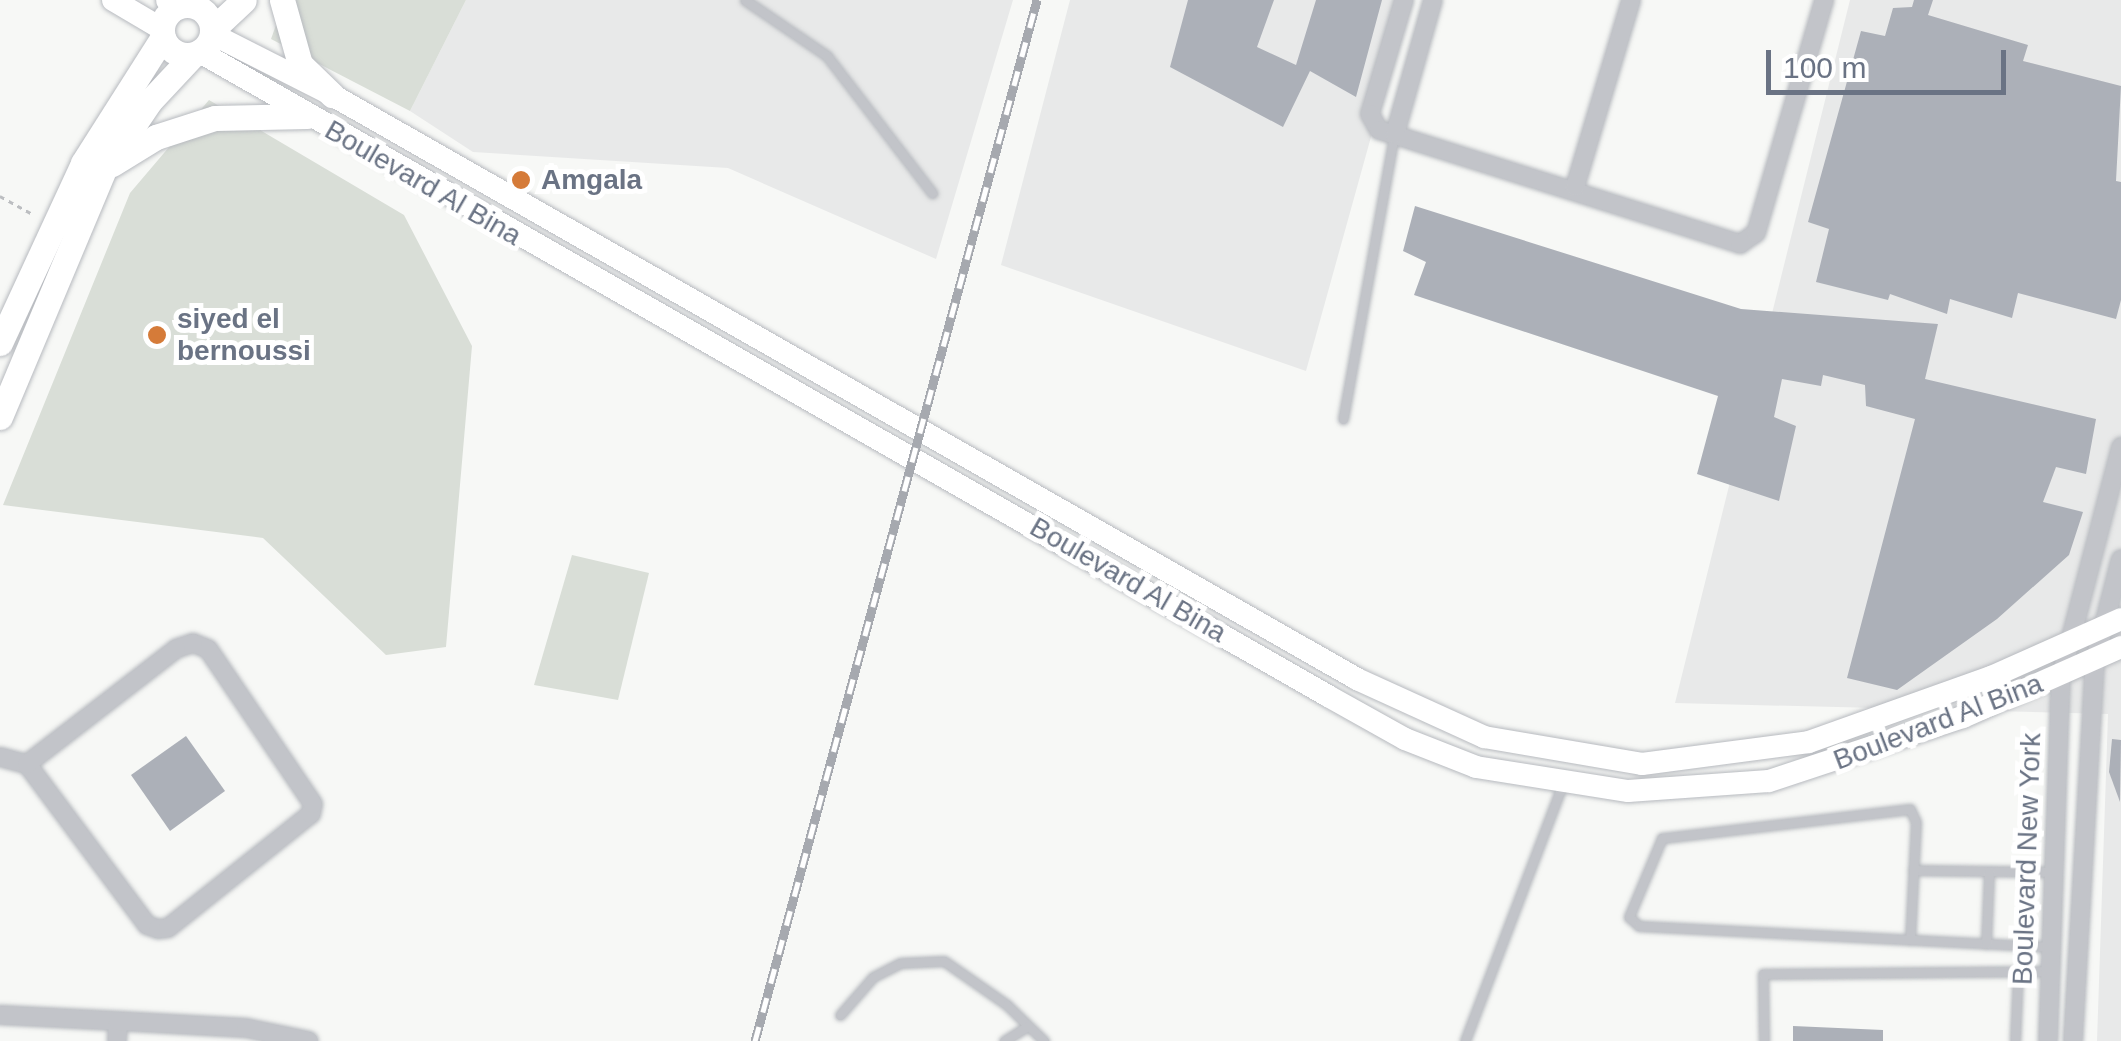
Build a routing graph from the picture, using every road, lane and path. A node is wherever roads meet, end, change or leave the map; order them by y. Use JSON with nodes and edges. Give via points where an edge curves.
{"nodes":[{"id":1,"x":113,"y":0,"type":"edge"},
{"id":2,"x":244,"y":0,"type":"edge"},
{"id":3,"x":282,"y":0,"type":"edge"},
{"id":4,"x":745,"y":0,"type":"edge"},
{"id":5,"x":1404,"y":0,"type":"edge"},
{"id":6,"x":1432,"y":0,"type":"edge"},
{"id":7,"x":1631,"y":0,"type":"edge"},
{"id":8,"x":1824,"y":0,"type":"edge"},
{"id":9,"x":186,"y":3,"type":"edge"},
{"id":10,"x":162,"y":33,"type":"junction"},
{"id":11,"x":204,"y":43,"type":"junction"},
{"id":12,"x":332,"y":94,"type":"junction"},
{"id":13,"x":307,"y":116,"type":"junction"},
{"id":14,"x":1387,"y":132,"type":"junction"},
{"id":15,"x":104,"y":169,"type":"junction"},
{"id":16,"x":1575,"y":187,"type":"junction"},
{"id":17,"x":932,"y":193,"type":"dead end"},
{"id":18,"x":0,"y":196,"type":"edge"},
{"id":19,"x":50,"y":224,"type":"junction"},
{"id":20,"x":15,"y":316,"type":"edge"},
{"id":21,"x":0,"y":344,"type":"edge"},
{"id":22,"x":0,"y":418,"type":"edge"},
{"id":23,"x":1344,"y":419,"type":"dead end"},
{"id":24,"x":2121,"y":447,"type":"edge"},
{"id":25,"x":2121,"y":559,"type":"edge"},
{"id":26,"x":2112,"y":622,"type":"edge"},
{"id":27,"x":2068,"y":640,"type":"junction"},
{"id":28,"x":2121,"y":647,"type":"edge"},
{"id":29,"x":2095,"y":660,"type":"junction"},
{"id":30,"x":2060,"y":676,"type":"junction"},
{"id":31,"x":0,"y":757,"type":"edge"},
{"id":32,"x":27,"y":764,"type":"junction"},
{"id":33,"x":1563,"y":782,"type":"junction"},
{"id":34,"x":1914,"y":870,"type":"junction"},
{"id":35,"x":1989,"y":871,"type":"junction"},
{"id":36,"x":2054,"y":872,"type":"junction"},
{"id":37,"x":1910,"y":940,"type":"junction"},
{"id":38,"x":1986,"y":944,"type":"junction"},
{"id":39,"x":2052,"y":947,"type":"junction"},
{"id":40,"x":2051,"y":970,"type":"junction"},
{"id":41,"x":2018,"y":971,"type":"junction"},
{"id":42,"x":840,"y":1015,"type":"dead end"},
{"id":43,"x":0,"y":1016,"type":"edge"},
{"id":44,"x":118,"y":1021,"type":"junction"},
{"id":45,"x":1028,"y":1026,"type":"junction"},
{"id":46,"x":186,"y":1032,"type":"edge"},
{"id":47,"x":116,"y":1041,"type":"edge"},
{"id":48,"x":309,"y":1041,"type":"edge"},
{"id":49,"x":1004,"y":1041,"type":"edge"},
{"id":50,"x":1044,"y":1041,"type":"edge"},
{"id":51,"x":1465,"y":1041,"type":"edge"},
{"id":52,"x":1764,"y":1041,"type":"edge"},
{"id":53,"x":2015,"y":1041,"type":"edge"},
{"id":54,"x":2048,"y":1041,"type":"edge"},
{"id":55,"x":2073,"y":1041,"type":"edge"}],
"edges":[{"from":1,"to":10,"type":"main road"},
{"from":2,"to":11,"type":"main road"},
{"from":3,"to":12,"type":"main road","via":[[294,54]]},
{"from":4,"to":17,"type":"lane","via":[[827,56]]},
{"from":5,"to":14,"type":"street","via":[[1370,114]]},
{"from":6,"to":14,"type":"street"},
{"from":7,"to":16,"type":"street"},
{"from":8,"to":16,"type":"street","via":[[1750,241],[1740,244]]},
{"from":9,"to":10,"type":"main road"},
{"from":9,"to":11,"type":"main road"},
{"from":10,"to":11,"type":"main road","via":[[178,54]]},
{"from":10,"to":19,"type":"main road"},
{"from":11,"to":12,"type":"main road","name":"Boulevard Al Bina"},
{"from":11,"to":13,"type":"main road","name":"Boulevard Al Bina"},
{"from":11,"to":15,"type":"main road","via":[[150,101]]},
{"from":12,"to":27,"type":"main road","name":"Boulevard Al Bina","via":[[1357,679],[1484,737],[1642,764],[1810,742],[1991,677]]},
{"from":13,"to":15,"type":"main road","via":[[215,118],[156,137]]},
{"from":13,"to":33,"type":"main road","name":"Boulevard Al Bina","via":[[1405,738],[1476,767]]},
{"from":14,"to":16,"type":"street"},
{"from":14,"to":23,"type":"lane"},
{"from":15,"to":20,"type":"main road"},
{"from":18,"to":19,"type":"path"},
{"from":19,"to":20,"type":"main road"},
{"from":20,"to":21,"type":"main road"},
{"from":20,"to":22,"type":"main road"},
{"from":24,"to":27,"type":"street","name":"Boulevard New York"},
{"from":25,"to":26,"type":"street","name":"Boulevard New York"},
{"from":26,"to":27,"type":"main road","name":"Boulevard Al Bina"},
{"from":26,"to":29,"type":"street","name":"Boulevard New York"},
{"from":27,"to":30,"type":"street","name":"Boulevard New York"},
{"from":28,"to":29,"type":"main road","name":"Boulevard Al Bina"},
{"from":29,"to":30,"type":"main road","name":"Boulevard Al Bina"},
{"from":29,"to":55,"type":"street","name":"Boulevard New York"},
{"from":30,"to":33,"type":"main road","name":"Boulevard Al Bina","via":[[1863,754],[1769,781],[1628,791]]},
{"from":30,"to":36,"type":"street","name":"Boulevard New York"},
{"from":31,"to":32,"type":"street"},
{"from":32,"to":32,"type":"street","via":[[176,649],[200,644],[313,804],[311,814],[168,928],[158,929],[146,925]]},
{"from":33,"to":51,"type":"lane"},
{"from":34,"to":35,"type":"lane"},
{"from":34,"to":37,"type":"lane"},
{"from":34,"to":37,"type":"lane","via":[[1916,822],[1910,810],[1662,838],[1629,916],[1640,926]]},
{"from":35,"to":36,"type":"lane"},
{"from":35,"to":38,"type":"lane"},
{"from":36,"to":39,"type":"street","name":"Boulevard New York"},
{"from":37,"to":38,"type":"lane"},
{"from":38,"to":39,"type":"lane"},
{"from":39,"to":40,"type":"street","name":"Boulevard New York"},
{"from":40,"to":41,"type":"lane"},
{"from":40,"to":54,"type":"street","name":"Boulevard New York"},
{"from":41,"to":52,"type":"lane","via":[[1763,974]]},
{"from":41,"to":53,"type":"lane"},
{"from":42,"to":45,"type":"lane","via":[[873,977],[900,963],[944,961]]},
{"from":43,"to":44,"type":"street"},
{"from":44,"to":46,"type":"street"},
{"from":44,"to":47,"type":"street"},
{"from":45,"to":49,"type":"lane"},
{"from":45,"to":50,"type":"lane"},
{"from":46,"to":48,"type":"street"}]}
